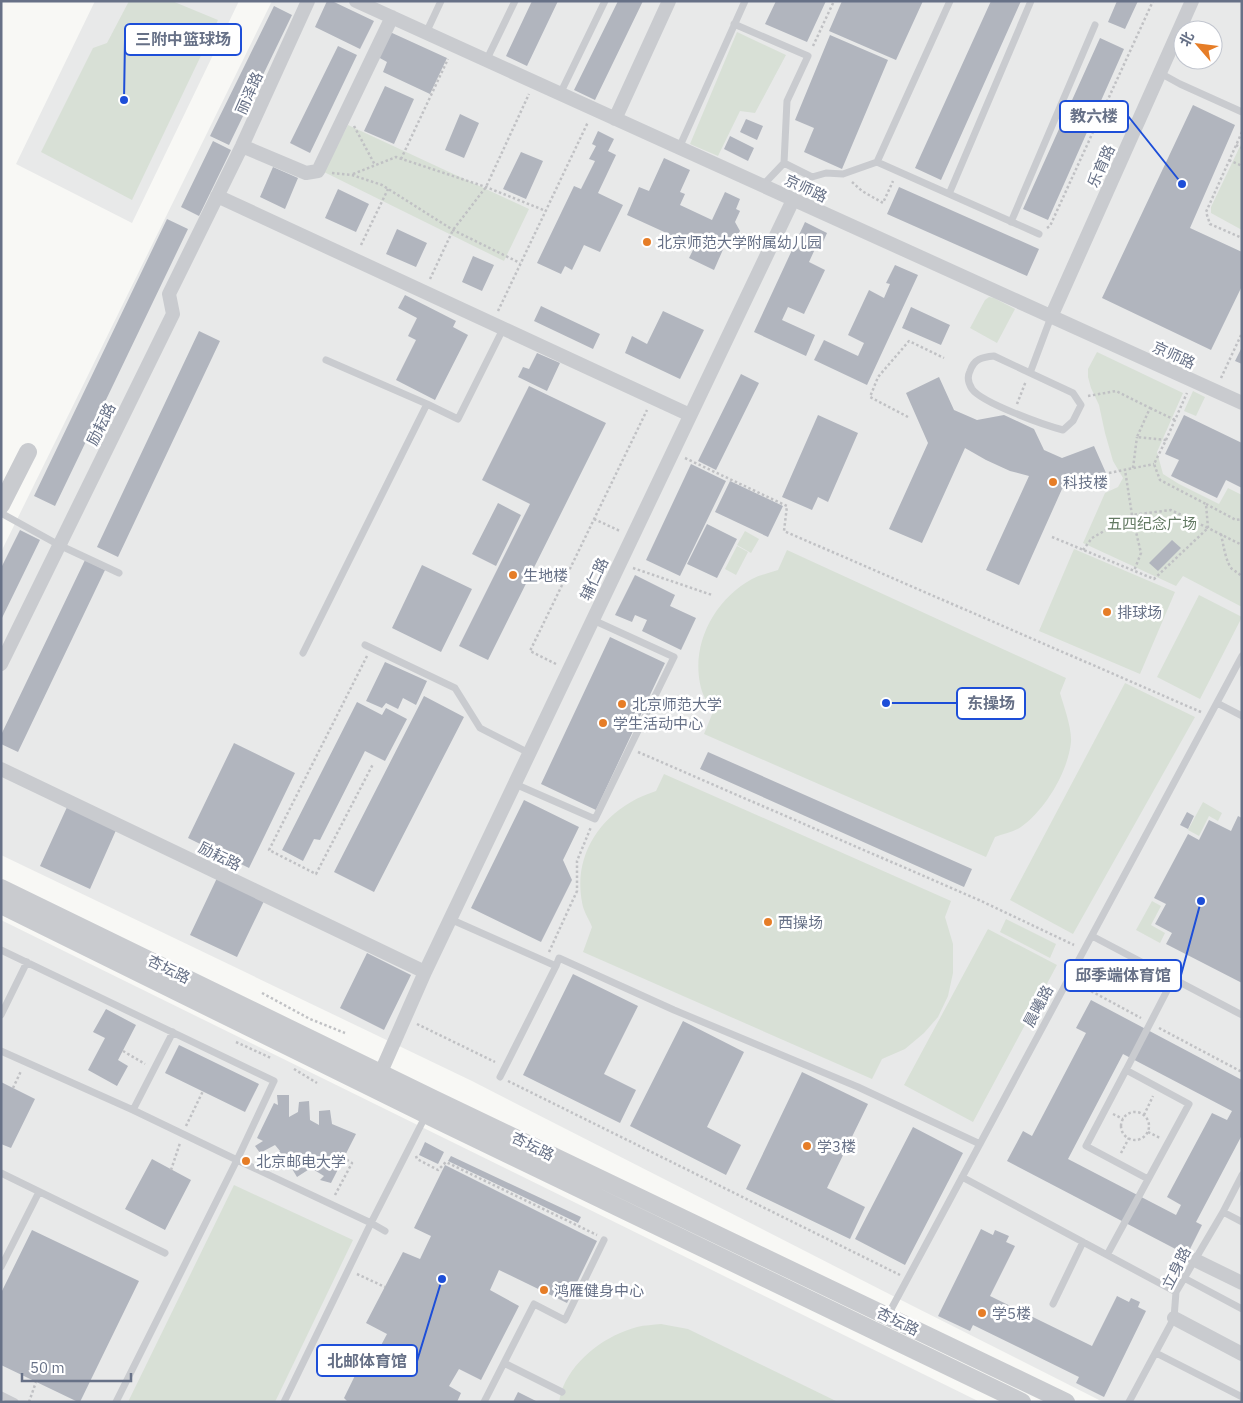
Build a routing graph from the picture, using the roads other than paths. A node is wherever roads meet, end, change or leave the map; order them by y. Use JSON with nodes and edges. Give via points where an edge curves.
{"nodes":[{"id":1,"x":308,"y":1,"type":"edge"},
{"id":2,"x":356,"y":1,"type":"edge"},
{"id":3,"x":441,"y":1,"type":"edge"},
{"id":4,"x":515,"y":1,"type":"edge"},
{"id":5,"x":605,"y":1,"type":"edge"},
{"id":6,"x":669,"y":1,"type":"edge"},
{"id":7,"x":745,"y":1,"type":"edge"},
{"id":8,"x":950,"y":1,"type":"edge"},
{"id":9,"x":1031,"y":1,"type":"edge"},
{"id":10,"x":1192,"y":1,"type":"edge"},
{"id":11,"x":392,"y":18,"type":"junction"},
{"id":12,"x":734,"y":24,"type":"junction"},
{"id":13,"x":1095,"y":25,"type":"dead end"},
{"id":14,"x":426,"y":33,"type":"junction"},
{"id":15,"x":486,"y":60,"type":"junction"},
{"id":16,"x":1160,"y":73,"type":"junction"},
{"id":17,"x":560,"y":94,"type":"junction"},
{"id":18,"x":1242,"y":112,"type":"edge"},
{"id":19,"x":615,"y":119,"type":"junction"},
{"id":20,"x":242,"y":146,"type":"junction"},
{"id":21,"x":679,"y":148,"type":"junction"},
{"id":22,"x":876,"y":162,"type":"junction"},
{"id":23,"x":784,"y":163,"type":"junction"},
{"id":24,"x":762,"y":186,"type":"junction"},
{"id":25,"x":949,"y":194,"type":"junction"},
{"id":26,"x":217,"y":196,"type":"junction"},
{"id":27,"x":793,"y":200,"type":"junction"},
{"id":28,"x":1011,"y":222,"type":"junction"},
{"id":29,"x":1039,"y":234,"type":"road end"},
{"id":30,"x":1051,"y":317,"type":"junction"},
{"id":31,"x":497,"y":326,"type":"junction"},
{"id":32,"x":326,"y":360,"type":"dead end"},
{"id":33,"x":1030,"y":373,"type":"junction"},
{"id":34,"x":1242,"y":403,"type":"edge"},
{"id":35,"x":427,"y":404,"type":"junction"},
{"id":36,"x":690,"y":415,"type":"junction"},
{"id":37,"x":28,"y":452,"type":"dead end"},
{"id":38,"x":1,"y":505,"type":"edge"},
{"id":39,"x":1,"y":513,"type":"edge"},
{"id":40,"x":59,"y":545,"type":"junction"},
{"id":41,"x":119,"y":574,"type":"dead end"},
{"id":42,"x":593,"y":620,"type":"junction"},
{"id":43,"x":368,"y":646,"type":"road end"},
{"id":44,"x":303,"y":653,"type":"dead end"},
{"id":45,"x":1242,"y":656,"type":"edge"},
{"id":46,"x":1,"y":664,"type":"edge"},
{"id":47,"x":1217,"y":703,"type":"junction"},
{"id":48,"x":1242,"y":716,"type":"edge"},
{"id":49,"x":529,"y":753,"type":"junction"},
{"id":50,"x":1,"y":769,"type":"edge"},
{"id":51,"x":515,"y":784,"type":"junction"},
{"id":52,"x":1,"y":888,"type":"edge"},
{"id":53,"x":1,"y":906,"type":"edge"},
{"id":54,"x":450,"y":919,"type":"junction"},
{"id":55,"x":1092,"y":936,"type":"junction"},
{"id":56,"x":1,"y":950,"type":"edge"},
{"id":57,"x":27,"y":962,"type":"junction"},
{"id":58,"x":556,"y":966,"type":"junction"},
{"id":59,"x":425,"y":972,"type":"junction"},
{"id":60,"x":1173,"y":979,"type":"junction"},
{"id":61,"x":1,"y":1015,"type":"edge"},
{"id":62,"x":1242,"y":1016,"type":"edge"},
{"id":63,"x":173,"y":1032,"type":"junction"},
{"id":64,"x":1,"y":1051,"type":"edge"},
{"id":65,"x":1126,"y":1070,"type":"junction"},
{"id":66,"x":500,"y":1077,"type":"road end"},
{"id":67,"x":377,"y":1080,"type":"junction"},
{"id":68,"x":430,"y":1106,"type":"junction"},
{"id":69,"x":133,"y":1110,"type":"junction"},
{"id":70,"x":980,"y":1144,"type":"junction"},
{"id":71,"x":237,"y":1160,"type":"junction"},
{"id":72,"x":1,"y":1173,"type":"edge"},
{"id":73,"x":1242,"y":1176,"type":"edge"},
{"id":74,"x":962,"y":1177,"type":"junction"},
{"id":75,"x":1148,"y":1179,"type":"junction"},
{"id":76,"x":39,"y":1192,"type":"junction"},
{"id":77,"x":1222,"y":1212,"type":"junction"},
{"id":78,"x":1242,"y":1222,"type":"edge"},
{"id":79,"x":371,"y":1223,"type":"junction"},
{"id":80,"x":385,"y":1231,"type":"dead end"},
{"id":81,"x":604,"y":1240,"type":"road end"},
{"id":82,"x":1083,"y":1242,"type":"junction"},
{"id":83,"x":165,"y":1253,"type":"dead end"},
{"id":84,"x":1107,"y":1255,"type":"junction"},
{"id":85,"x":1195,"y":1260,"type":"junction"},
{"id":86,"x":1,"y":1267,"type":"edge"},
{"id":87,"x":1184,"y":1278,"type":"junction"},
{"id":88,"x":1242,"y":1283,"type":"edge"},
{"id":89,"x":1176,"y":1292,"type":"junction"},
{"id":90,"x":1053,"y":1304,"type":"dead end"},
{"id":91,"x":1242,"y":1309,"type":"edge"},
{"id":92,"x":887,"y":1316,"type":"junction"},
{"id":93,"x":1174,"y":1318,"type":"junction"},
{"id":94,"x":1156,"y":1352,"type":"junction"},
{"id":95,"x":1242,"y":1354,"type":"edge"},
{"id":96,"x":504,"y":1363,"type":"junction"},
{"id":97,"x":562,"y":1392,"type":"dead end"},
{"id":98,"x":1,"y":1395,"type":"edge"},
{"id":99,"x":1242,"y":1397,"type":"edge"},
{"id":100,"x":15,"y":1402,"type":"edge"},
{"id":101,"x":116,"y":1402,"type":"edge"},
{"id":102,"x":284,"y":1402,"type":"edge"},
{"id":103,"x":484,"y":1402,"type":"edge"},
{"id":104,"x":1022,"y":1402,"type":"edge"},
{"id":105,"x":1066,"y":1402,"type":"edge"},
{"id":106,"x":1130,"y":1402,"type":"edge"}],
"edges":[{"from":1,"to":20,"type":"street","name":"丽泽路"},
{"from":2,"to":11,"type":"street","name":"京师路"},
{"from":3,"to":14,"type":"lane"},
{"from":4,"to":15,"type":"lane"},
{"from":5,"to":17,"type":"lane"},
{"from":6,"to":19,"type":"street"},
{"from":7,"to":12,"type":"lane"},
{"from":8,"to":22,"type":"lane"},
{"from":9,"to":25,"type":"lane"},
{"from":10,"to":16,"type":"street","name":"乐育路"},
{"from":11,"to":14,"type":"street","name":"京师路"},
{"from":11,"to":20,"type":"street","via":[[318,171],[306,173]]},
{"from":12,"to":21,"type":"lane"},
{"from":12,"to":23,"type":"lane","via":[[808,56],[787,101]]},
{"from":13,"to":28,"type":"lane"},
{"from":14,"to":15,"type":"street","name":"京师路"},
{"from":15,"to":17,"type":"street","name":"京师路"},
{"from":16,"to":18,"type":"lane"},
{"from":16,"to":30,"type":"street","name":"乐育路"},
{"from":17,"to":19,"type":"street","name":"京师路"},
{"from":19,"to":21,"type":"street","name":"京师路"},
{"from":20,"to":26,"type":"street","name":"丽泽路"},
{"from":21,"to":24,"type":"street","name":"京师路"},
{"from":22,"to":23,"type":"lane","via":[[843,174],[826,173],[812,177]]},
{"from":22,"to":25,"type":"lane"},
{"from":23,"to":24,"type":"lane"},
{"from":24,"to":27,"type":"street","name":"京师路"},
{"from":25,"to":28,"type":"lane"},
{"from":26,"to":31,"type":"street"},
{"from":26,"to":40,"type":"street","name":"励耘路","via":[[169,294],[173,314]]},
{"from":27,"to":30,"type":"street","name":"京师路"},
{"from":27,"to":36,"type":"street","name":"辅仁路"},
{"from":28,"to":29,"type":"lane"},
{"from":30,"to":33,"type":"lane"},
{"from":30,"to":34,"type":"street","name":"京师路"},
{"from":31,"to":35,"type":"lane","via":[[458,419]]},
{"from":31,"to":36,"type":"street"},
{"from":32,"to":35,"type":"lane"},
{"from":33,"to":33,"type":"lane","via":[[994,356],[973,363],[967,377],[971,388],[982,398],[1046,426],[1063,430],[1073,421],[1081,405],[1073,393]]},
{"from":35,"to":44,"type":"lane"},
{"from":36,"to":42,"type":"street","name":"辅仁路"},
{"from":37,"to":38,"type":"street"},
{"from":39,"to":40,"type":"lane"},
{"from":40,"to":41,"type":"lane"},
{"from":40,"to":46,"type":"street","name":"励耘路"},
{"from":42,"to":49,"type":"street","name":"辅仁路"},
{"from":42,"to":51,"type":"lane","via":[[674,656],[595,819]]},
{"from":43,"to":49,"type":"lane","via":[[455,688],[480,728]]},
{"from":45,"to":47,"type":"lane","name":"晨曦路"},
{"from":47,"to":48,"type":"lane"},
{"from":47,"to":55,"type":"lane","name":"晨曦路"},
{"from":49,"to":51,"type":"street","name":"辅仁路"},
{"from":50,"to":59,"type":"street","name":"励耘路"},
{"from":51,"to":54,"type":"street","name":"辅仁路"},
{"from":52,"to":67,"type":"street","name":"杏坛路"},
{"from":53,"to":67,"type":"street","name":"杏坛路"},
{"from":54,"to":58,"type":"lane"},
{"from":54,"to":59,"type":"street","name":"辅仁路"},
{"from":55,"to":60,"type":"lane"},
{"from":55,"to":70,"type":"lane","name":"晨曦路"},
{"from":56,"to":57,"type":"lane"},
{"from":57,"to":61,"type":"lane"},
{"from":57,"to":63,"type":"lane"},
{"from":58,"to":66,"type":"lane"},
{"from":58,"to":70,"type":"lane","via":[[559,958],[876,1095]]},
{"from":59,"to":67,"type":"street","name":"辅仁路"},
{"from":60,"to":62,"type":"lane"},
{"from":60,"to":65,"type":"lane"},
{"from":63,"to":69,"type":"lane"},
{"from":63,"to":71,"type":"lane","via":[[274,1081]]},
{"from":64,"to":69,"type":"lane"},
{"from":65,"to":75,"type":"lane","via":[[1086,1146]]},
{"from":65,"to":75,"type":"lane","via":[[1189,1104]]},
{"from":67,"to":68,"type":"street","name":"杏坛路"},
{"from":68,"to":79,"type":"lane"},
{"from":68,"to":92,"type":"street","name":"杏坛路"},
{"from":68,"to":104,"type":"street","name":"杏坛路"},
{"from":69,"to":71,"type":"lane"},
{"from":70,"to":74,"type":"lane","name":"晨曦路"},
{"from":71,"to":79,"type":"lane"},
{"from":71,"to":101,"type":"lane"},
{"from":72,"to":76,"type":"lane"},
{"from":73,"to":77,"type":"lane","name":"立身路"},
{"from":74,"to":82,"type":"lane"},
{"from":74,"to":92,"type":"lane","name":"晨曦路"},
{"from":75,"to":84,"type":"lane"},
{"from":76,"to":83,"type":"lane"},
{"from":76,"to":86,"type":"lane"},
{"from":77,"to":78,"type":"lane"},
{"from":77,"to":85,"type":"lane","name":"立身路"},
{"from":79,"to":80,"type":"lane"},
{"from":79,"to":102,"type":"lane"},
{"from":81,"to":96,"type":"lane","via":[[565,1320],[534,1304]]},
{"from":82,"to":84,"type":"lane"},
{"from":82,"to":90,"type":"lane"},
{"from":84,"to":89,"type":"lane"},
{"from":85,"to":87,"type":"lane","name":"立身路"},
{"from":85,"to":88,"type":"street"},
{"from":87,"to":89,"type":"lane","name":"立身路"},
{"from":87,"to":91,"type":"lane"},
{"from":89,"to":93,"type":"lane","name":"立身路"},
{"from":92,"to":105,"type":"street","name":"杏坛路"},
{"from":93,"to":94,"type":"lane","name":"立身路"},
{"from":93,"to":95,"type":"street"},
{"from":94,"to":99,"type":"lane"},
{"from":94,"to":106,"type":"lane","name":"立身路"},
{"from":96,"to":97,"type":"lane"},
{"from":96,"to":103,"type":"lane"},
{"from":98,"to":100,"type":"lane"}]}
